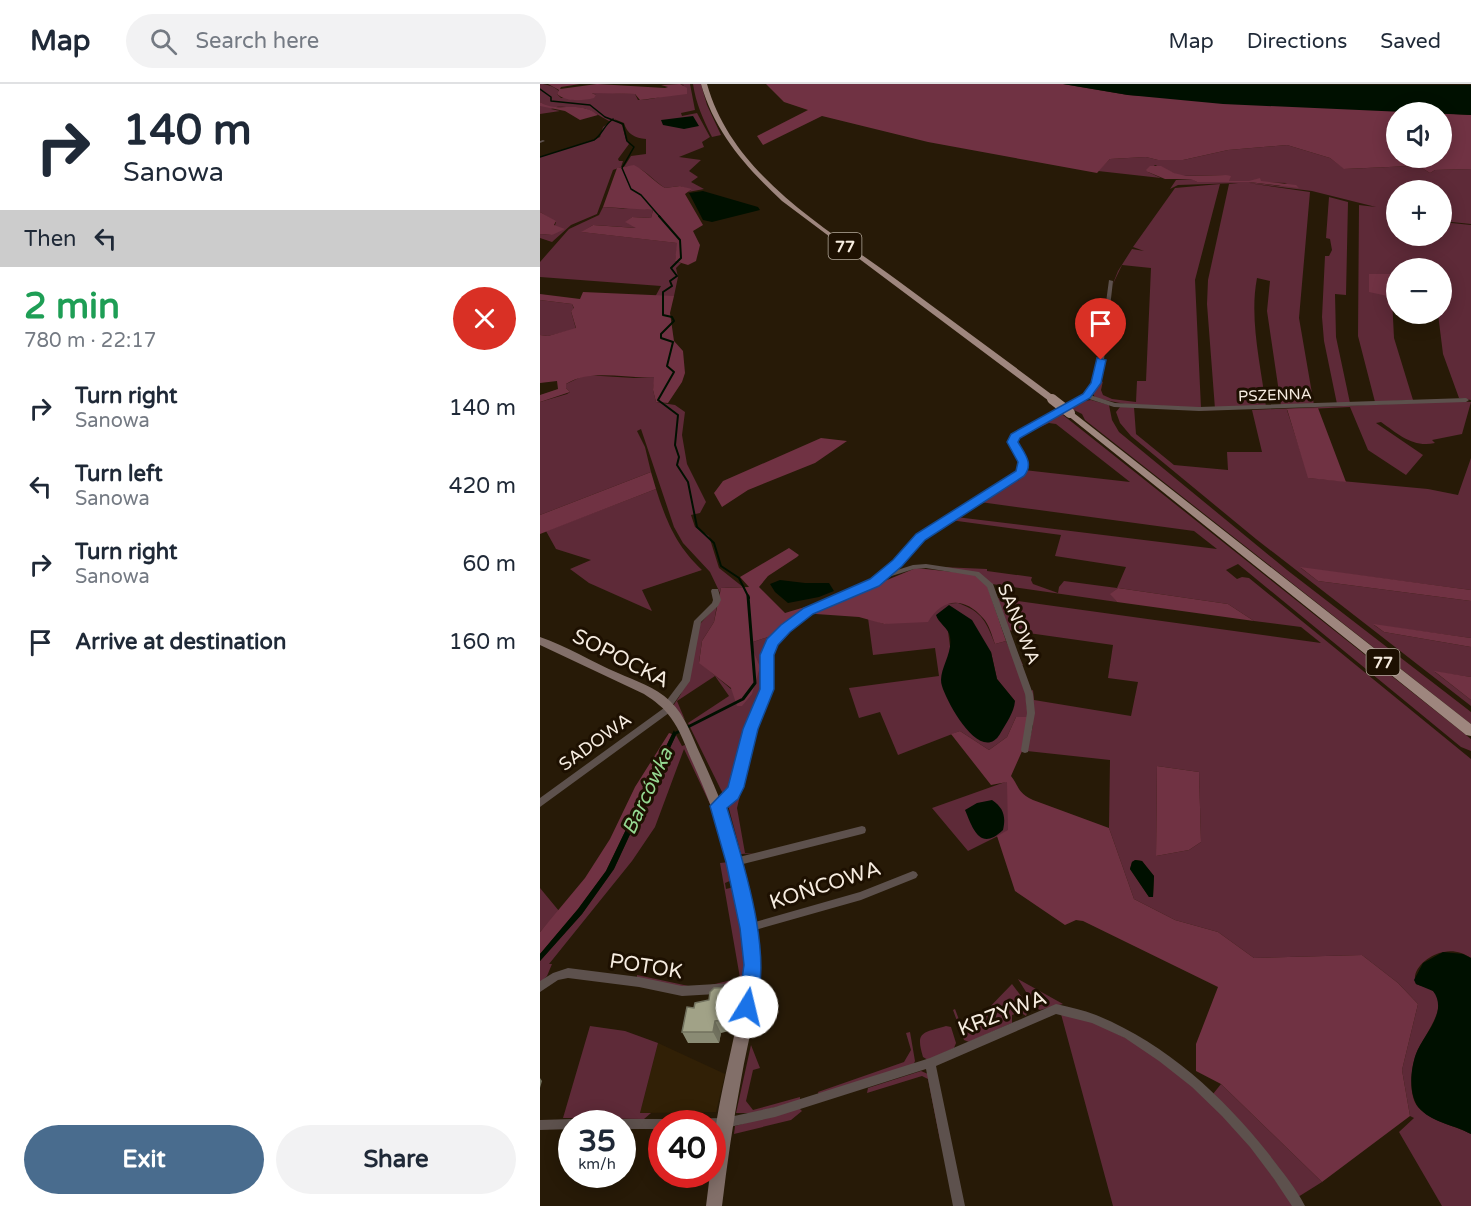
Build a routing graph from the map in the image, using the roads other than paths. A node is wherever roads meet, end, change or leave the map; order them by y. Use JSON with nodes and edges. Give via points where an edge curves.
{"nodes":[{"id":1,"x":704,"y":84,"type":"edge"},
{"id":2,"x":1111,"y":281,"type":"dead end"},
{"id":3,"x":1087,"y":396,"type":"junction"},
{"id":4,"x":1466,"y":400,"type":"dead end"},
{"id":5,"x":882,"y":577,"type":"junction"},
{"id":6,"x":715,"y":591,"type":"dead end"},
{"id":7,"x":540,"y":641,"type":"edge"},
{"id":8,"x":668,"y":707,"type":"junction"},
{"id":9,"x":1471,"y":731,"type":"edge"},
{"id":10,"x":1025,"y":750,"type":"dead end"},
{"id":11,"x":540,"y":803,"type":"edge"},
{"id":12,"x":718,"y":806,"type":"junction"},
{"id":13,"x":862,"y":830,"type":"dead end"},
{"id":14,"x":735,"y":862,"type":"junction"},
{"id":15,"x":913,"y":875,"type":"dead end"},
{"id":16,"x":748,"y":928,"type":"junction"},
{"id":17,"x":540,"y":987,"type":"edge"},
{"id":18,"x":751,"y":987,"type":"junction"},
{"id":19,"x":930,"y":1063,"type":"junction"},
{"id":20,"x":726,"y":1118,"type":"edge"},
{"id":21,"x":726,"y":1123,"type":"edge"},
{"id":22,"x":558,"y":1124,"type":"edge"},
{"id":23,"x":540,"y":1125,"type":"edge"},
{"id":24,"x":716,"y":1188,"type":"edge"},
{"id":25,"x":714,"y":1206,"type":"edge"},
{"id":26,"x":959,"y":1206,"type":"edge"},
{"id":27,"x":1299,"y":1206,"type":"edge"}],
"edges":[{"from":1,"to":9,"type":"main road","number":"77","bridge":true,"via":[[712,109],[728,137],[784,200],[1052,399]]},
{"from":2,"to":3,"type":"street","via":[[1099,377]]},
{"from":3,"to":4,"type":"street","name":"PSZENNA","via":[[1119,405],[1199,409]]},
{"from":3,"to":5,"type":"street","name":"SANOWA","via":[[1016,435],[1013,442],[1023,462],[1020,474],[920,537]]},
{"from":5,"to":10,"type":"street","name":"SANOWA","via":[[926,566],[977,574],[990,586],[1029,694],[1031,712]]},
{"from":5,"to":12,"type":"street","name":"SANOWA","via":[[809,611],[772,642],[767,655],[767,689],[750,729],[736,787],[733,795]]},
{"from":6,"to":8,"type":"street","name":"SADOWA","via":[[715,604],[698,621],[686,681]]},
{"from":7,"to":8,"type":"street","name":"SOPOCKA","via":[[641,688]]},
{"from":8,"to":11,"type":"street","name":"SADOWA"},
{"from":8,"to":12,"type":"street","name":"SOPOCKA","via":[[680,722]]},
{"from":12,"to":14,"type":"street","name":"SOPOCKA"},
{"from":13,"to":14,"type":"street"},
{"from":14,"to":16,"type":"street","name":"SOPOCKA"},
{"from":15,"to":16,"type":"street","name":"KOŃCOWA","via":[[861,896]]},
{"from":16,"to":18,"type":"street","name":"SOPOCKA","via":[[753,965]]},
{"from":17,"to":18,"type":"street","name":"POTOK","via":[[568,973],[682,991]]},
{"from":18,"to":20,"type":"street","name":"SOPOCKA"},
{"from":19,"to":21,"type":"street","name":"KRZYWA","via":[[775,1112]]},
{"from":19,"to":26,"type":"street"},
{"from":19,"to":27,"type":"street","name":"KRZYWA","via":[[1056,1010],[1070,1011],[1108,1026],[1190,1076],[1270,1164]]},
{"from":22,"to":23,"type":"street"},
{"from":24,"to":25,"type":"street","name":"SOPOCKA"}]}
